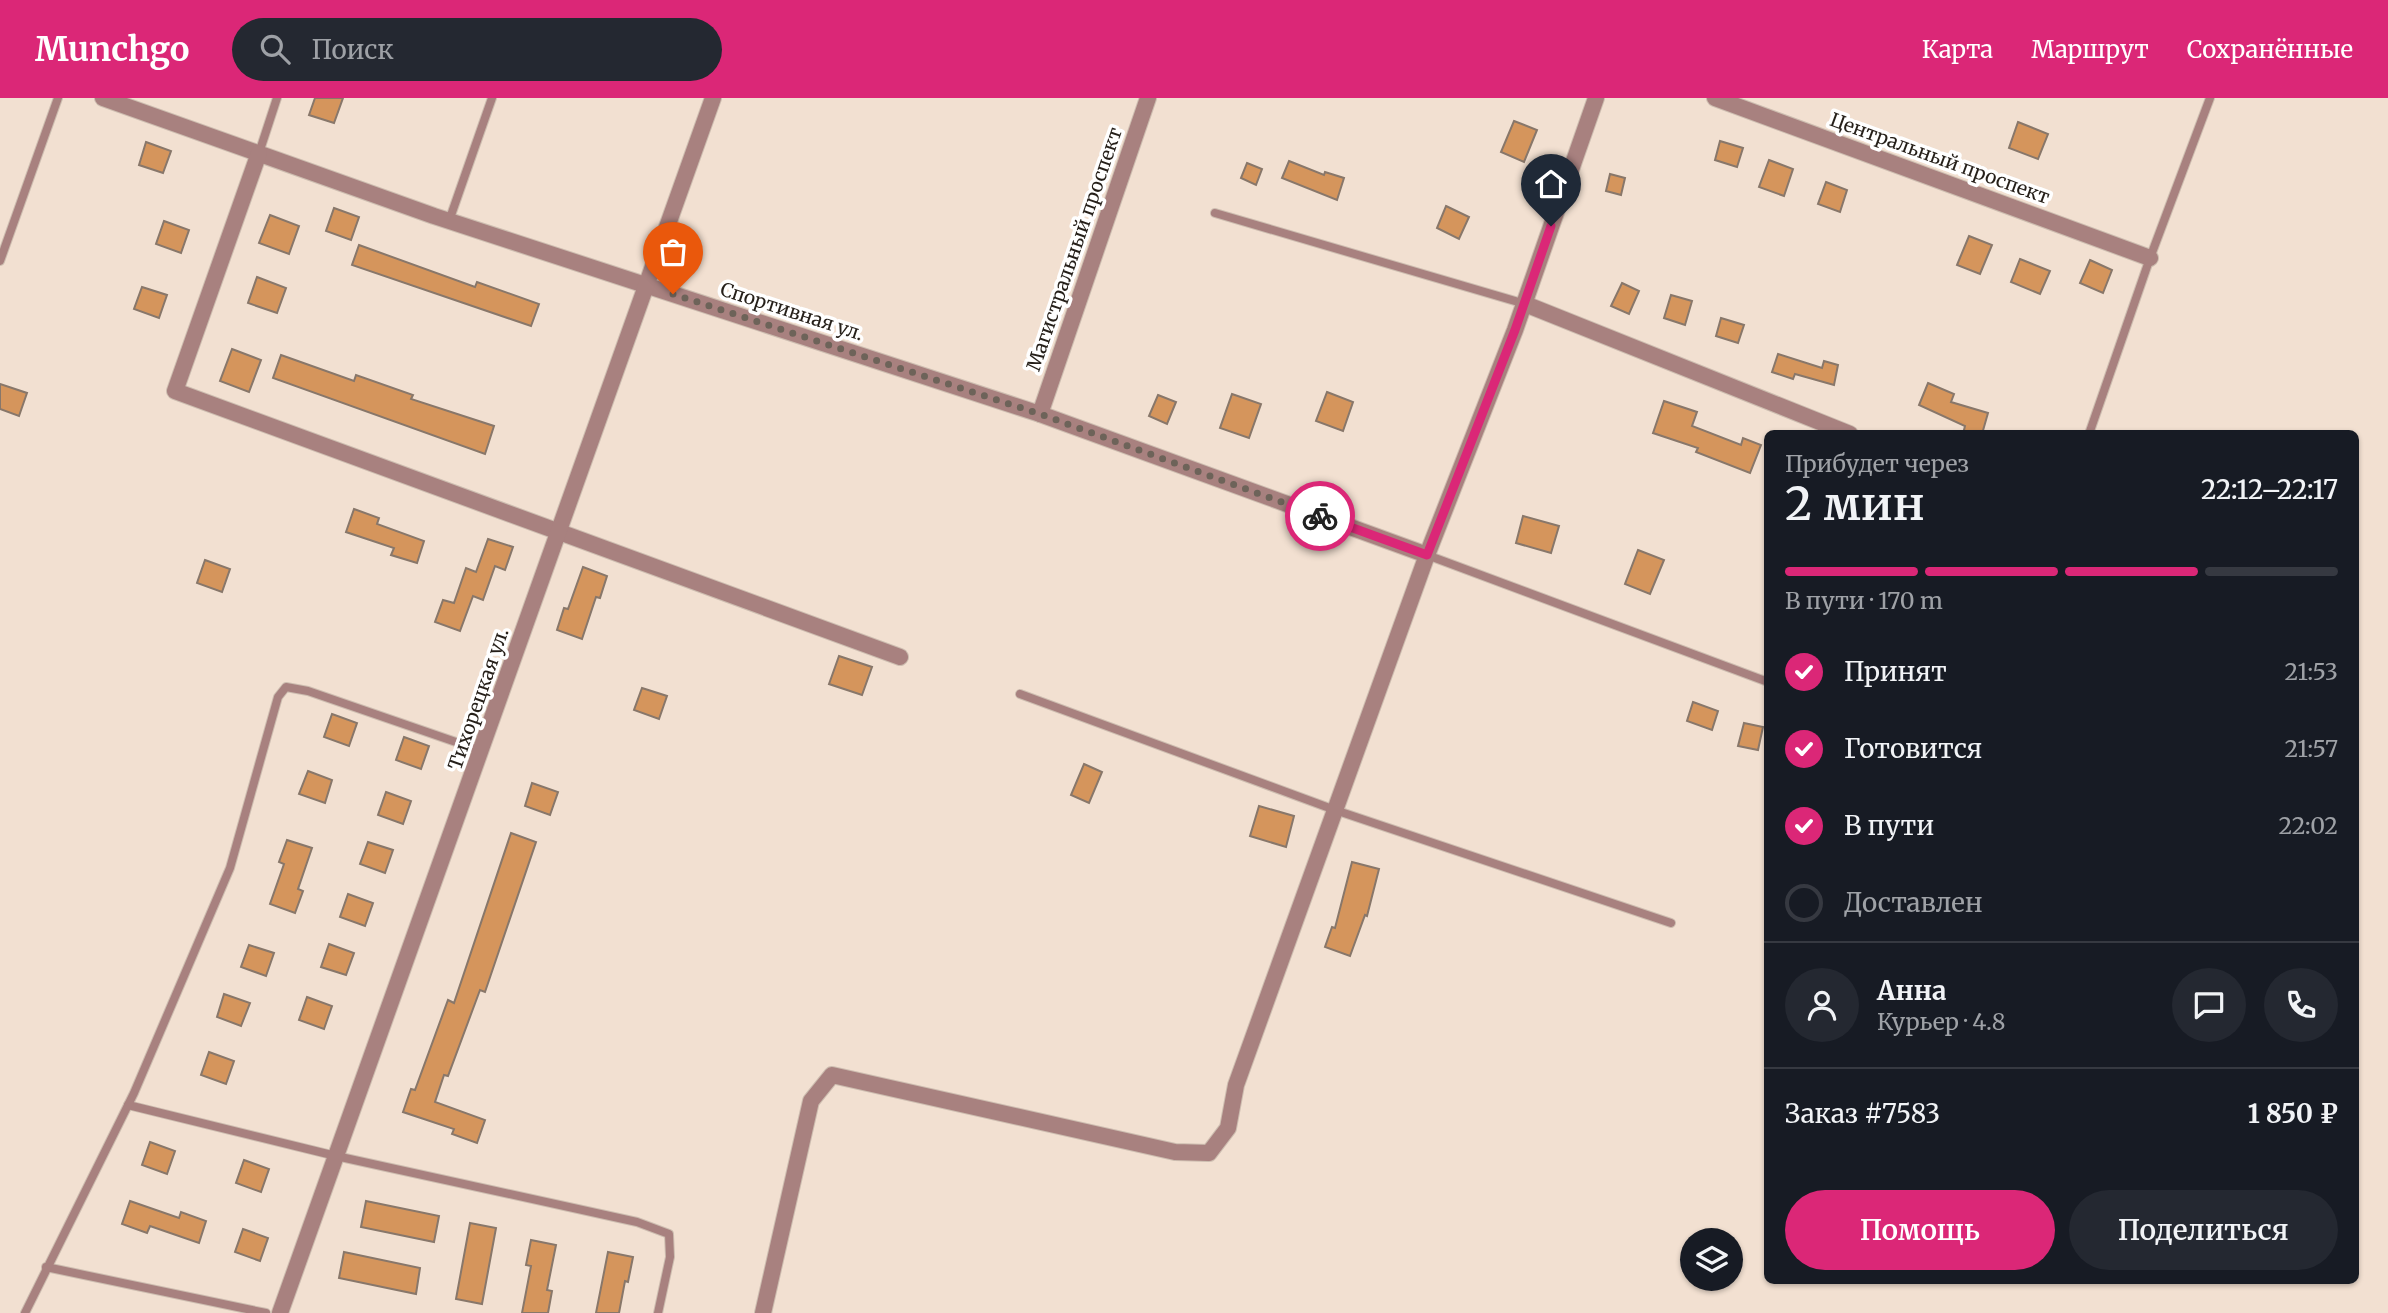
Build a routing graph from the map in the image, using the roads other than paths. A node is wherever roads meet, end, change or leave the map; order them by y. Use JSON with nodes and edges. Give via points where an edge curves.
{"nodes":[{"id":1,"x":58,"y":98,"type":"edge"},
{"id":2,"x":103,"y":98,"type":"edge"},
{"id":3,"x":277,"y":98,"type":"edge"},
{"id":4,"x":492,"y":98,"type":"edge"},
{"id":5,"x":713,"y":98,"type":"edge"},
{"id":6,"x":1148,"y":98,"type":"edge"},
{"id":7,"x":1596,"y":98,"type":"edge"},
{"id":8,"x":1715,"y":98,"type":"edge"},
{"id":9,"x":2210,"y":98,"type":"edge"},
{"id":10,"x":259,"y":153,"type":"junction"},
{"id":11,"x":1214,"y":213,"type":"dead end"},
{"id":12,"x":449,"y":221,"type":"junction"},
{"id":13,"x":2150,"y":258,"type":"junction"},
{"id":14,"x":0,"y":261,"type":"edge"},
{"id":15,"x":647,"y":285,"type":"junction"},
{"id":16,"x":1524,"y":304,"type":"junction"},
{"id":17,"x":1040,"y":414,"type":"junction"},
{"id":18,"x":1840,"y":430,"type":"edge"},
{"id":19,"x":2090,"y":430,"type":"edge"},
{"id":20,"x":559,"y":532,"type":"junction"},
{"id":21,"x":1427,"y":555,"type":"junction"},
{"id":22,"x":900,"y":657,"type":"dead end"},
{"id":23,"x":1764,"y":681,"type":"edge"},
{"id":24,"x":1020,"y":694,"type":"dead end"},
{"id":25,"x":482,"y":751,"type":"junction"},
{"id":26,"x":1335,"y":810,"type":"junction"},
{"id":27,"x":1671,"y":923,"type":"dead end"},
{"id":28,"x":128,"y":1105,"type":"junction"},
{"id":29,"x":336,"y":1156,"type":"junction"},
{"id":30,"x":46,"y":1267,"type":"junction"},
{"id":31,"x":25,"y":1313,"type":"edge"},
{"id":32,"x":266,"y":1313,"type":"edge"},
{"id":33,"x":280,"y":1313,"type":"edge"},
{"id":34,"x":658,"y":1313,"type":"edge"},
{"id":35,"x":763,"y":1313,"type":"edge"}],
"edges":[{"from":1,"to":14,"type":"lane"},
{"from":2,"to":10,"type":"street","name":"Спортивная ул."},
{"from":3,"to":10,"type":"lane"},
{"from":4,"to":12,"type":"lane"},
{"from":5,"to":15,"type":"street","name":"Тихорецкая ул."},
{"from":6,"to":17,"type":"street","name":"Магистральный проспект"},
{"from":7,"to":16,"type":"street"},
{"from":8,"to":13,"type":"street","name":"Центральный проспект"},
{"from":9,"to":13,"type":"lane"},
{"from":10,"to":12,"type":"street","name":"Спортивная ул."},
{"from":10,"to":20,"type":"street","via":[[175,390]]},
{"from":11,"to":16,"type":"lane"},
{"from":12,"to":15,"type":"street","name":"Спортивная ул."},
{"from":13,"to":19,"type":"lane"},
{"from":15,"to":17,"type":"street","name":"Спортивная ул."},
{"from":15,"to":20,"type":"street","name":"Тихорецкая ул."},
{"from":16,"to":18,"type":"street"},
{"from":16,"to":21,"type":"street"},
{"from":17,"to":21,"type":"street","name":"Спортивная ул."},
{"from":20,"to":22,"type":"street"},
{"from":20,"to":25,"type":"street","name":"Тихорецкая ул."},
{"from":21,"to":23,"type":"lane"},
{"from":21,"to":26,"type":"street"},
{"from":24,"to":26,"type":"lane"},
{"from":25,"to":28,"type":"lane","via":[[286,687],[278,697],[230,868]]},
{"from":25,"to":29,"type":"street","name":"Тихорецкая ул."},
{"from":26,"to":27,"type":"lane"},
{"from":26,"to":35,"type":"street","via":[[1236,1085],[1228,1128],[1209,1153],[1175,1152],[832,1075],[811,1101]]},
{"from":28,"to":29,"type":"lane"},
{"from":28,"to":30,"type":"lane"},
{"from":29,"to":33,"type":"street","name":"Тихорецкая ул."},
{"from":29,"to":34,"type":"lane","via":[[637,1222],[669,1234],[670,1256]]},
{"from":30,"to":31,"type":"lane"},
{"from":30,"to":32,"type":"lane"}]}
